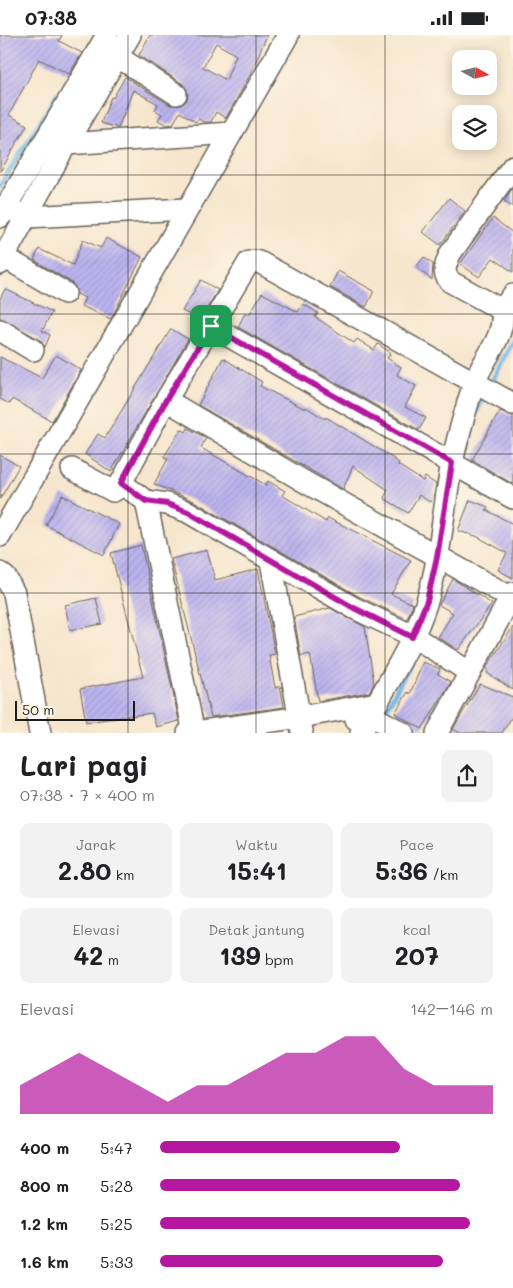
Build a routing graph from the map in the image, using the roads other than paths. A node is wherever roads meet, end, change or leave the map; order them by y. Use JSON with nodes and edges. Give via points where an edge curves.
{"nodes":[{"id":1,"x":107,"y":35,"type":"edge"},
{"id":2,"x":130,"y":35,"type":"edge"},
{"id":3,"x":288,"y":35,"type":"edge"},
{"id":4,"x":118,"y":57,"type":"junction"},
{"id":5,"x":176,"y":94,"type":"dead end"},
{"id":6,"x":231,"y":133,"type":"junction"},
{"id":7,"x":58,"y":139,"type":"junction"},
{"id":8,"x":513,"y":166,"type":"edge"},
{"id":9,"x":187,"y":209,"type":"junction"},
{"id":10,"x":3,"y":211,"type":"edge"},
{"id":11,"x":26,"y":217,"type":"junction"},
{"id":12,"x":2,"y":261,"type":"edge"},
{"id":13,"x":65,"y":293,"type":"dead end"},
{"id":14,"x":507,"y":302,"type":"edge"},
{"id":15,"x":211,"y":326,"type":"junction"},
{"id":16,"x":0,"y":330,"type":"edge"},
{"id":17,"x":33,"y":350,"type":"dead end"},
{"id":18,"x":491,"y":392,"type":"edge"},
{"id":19,"x":166,"y":400,"type":"junction"},
{"id":20,"x":460,"y":468,"type":"junction"},
{"id":21,"x":72,"y":469,"type":"dead end"},
{"id":22,"x":121,"y":483,"type":"junction"},
{"id":23,"x":513,"y":498,"type":"edge"},
{"id":24,"x":146,"y":501,"type":"junction"},
{"id":25,"x":0,"y":536,"type":"edge"},
{"id":26,"x":271,"y":561,"type":"junction"},
{"id":27,"x":443,"y":561,"type":"junction"},
{"id":28,"x":0,"y":573,"type":"edge"},
{"id":29,"x":512,"y":595,"type":"edge"},
{"id":30,"x":418,"y":640,"type":"junction"},
{"id":31,"x":469,"y":672,"type":"junction"},
{"id":32,"x":373,"y":717,"type":"edge"},
{"id":33,"x":297,"y":727,"type":"edge"},
{"id":34,"x":40,"y":733,"type":"edge"},
{"id":35,"x":192,"y":733,"type":"edge"},
{"id":36,"x":403,"y":733,"type":"edge"},
{"id":37,"x":437,"y":733,"type":"edge"}],
"edges":[{"from":1,"to":7,"type":"street"},
{"from":2,"to":4,"type":"street"},
{"from":3,"to":6,"type":"street"},
{"from":4,"to":5,"type":"street"},
{"from":4,"to":7,"type":"street"},
{"from":6,"to":7,"type":"street"},
{"from":6,"to":9,"type":"street"},
{"from":7,"to":10,"type":"street"},
{"from":7,"to":11,"type":"street"},
{"from":8,"to":14,"type":"street","via":[[450,254],[444,268],[451,282]]},
{"from":9,"to":11,"type":"street"},
{"from":9,"to":25,"type":"street"},
{"from":10,"to":11,"type":"street"},
{"from":11,"to":12,"type":"street"},
{"from":12,"to":13,"type":"street"},
{"from":14,"to":18,"type":"street"},
{"from":15,"to":18,"type":"street","via":[[248,262],[255,261]]},
{"from":15,"to":19,"type":"street"},
{"from":15,"to":20,"type":"street"},
{"from":16,"to":17,"type":"street"},
{"from":18,"to":20,"type":"street"},
{"from":19,"to":22,"type":"street"},
{"from":19,"to":27,"type":"street"},
{"from":20,"to":23,"type":"street"},
{"from":20,"to":27,"type":"street"},
{"from":21,"to":22,"type":"street","via":[[113,491]]},
{"from":22,"to":24,"type":"street"},
{"from":24,"to":26,"type":"street","via":[[188,512]]},
{"from":24,"to":35,"type":"street"},
{"from":26,"to":30,"type":"street"},
{"from":26,"to":33,"type":"street"},
{"from":27,"to":29,"type":"street"},
{"from":27,"to":30,"type":"street","via":[[427,601]]},
{"from":28,"to":34,"type":"street","via":[[14,593]]},
{"from":29,"to":31,"type":"street"},
{"from":30,"to":31,"type":"street"},
{"from":30,"to":32,"type":"street"},
{"from":31,"to":37,"type":"street"},
{"from":32,"to":33,"type":"street"},
{"from":32,"to":36,"type":"street"},
{"from":33,"to":35,"type":"street"}]}
